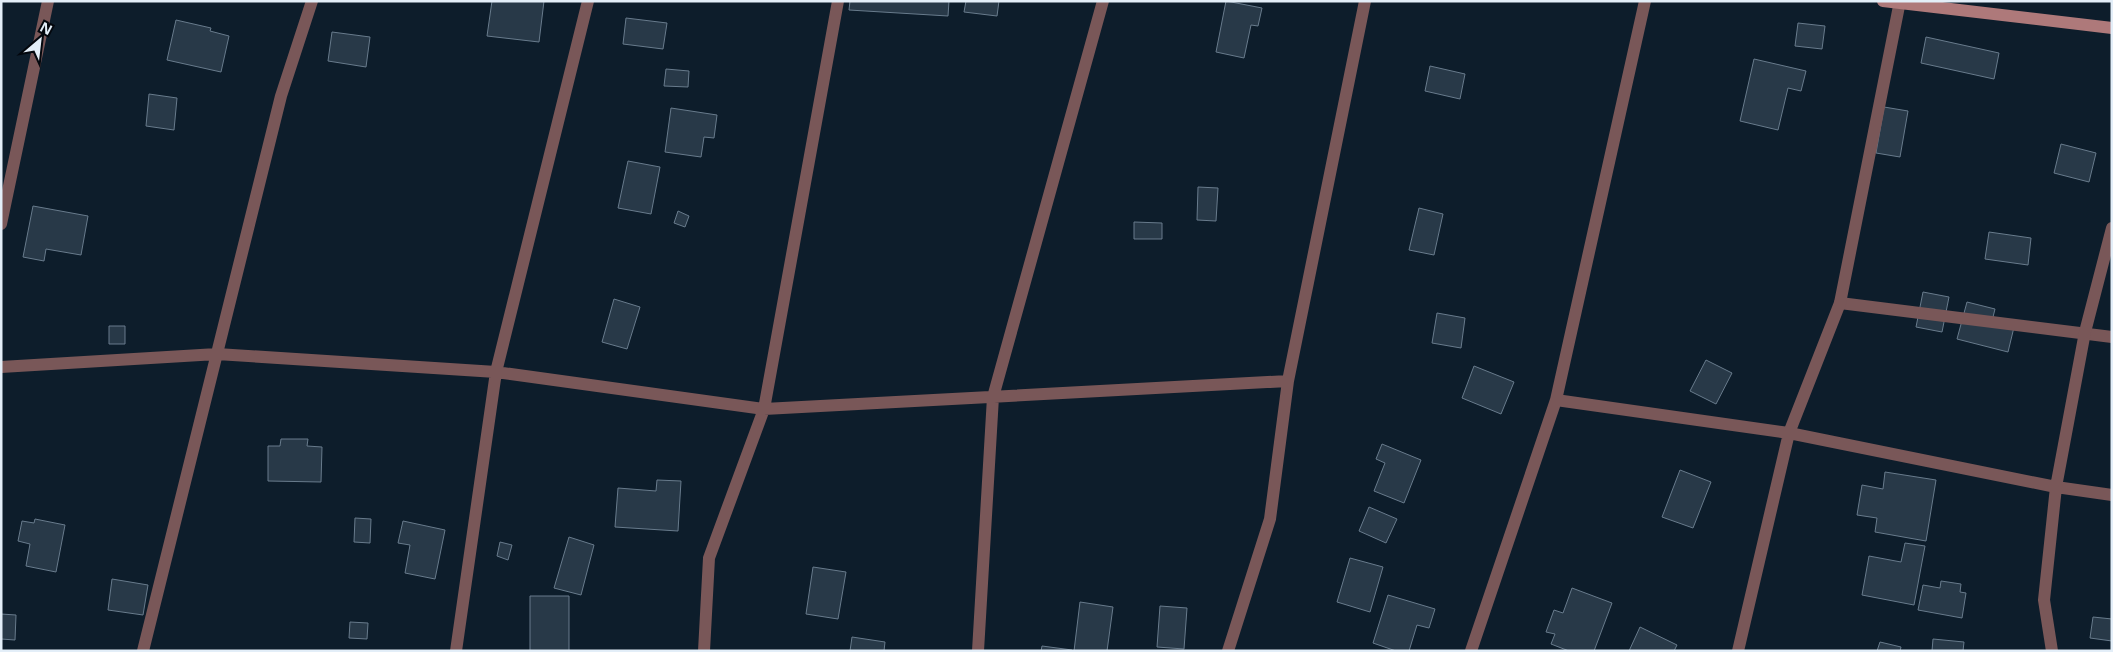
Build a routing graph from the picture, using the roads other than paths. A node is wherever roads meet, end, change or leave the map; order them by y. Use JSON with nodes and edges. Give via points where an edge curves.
{"nodes":[{"id":1,"x":48,"y":1,"type":"edge"},
{"id":2,"x":312,"y":1,"type":"edge"},
{"id":3,"x":588,"y":1,"type":"edge"},
{"id":4,"x":838,"y":1,"type":"edge"},
{"id":5,"x":1103,"y":1,"type":"edge"},
{"id":6,"x":1365,"y":1,"type":"edge"},
{"id":7,"x":1646,"y":1,"type":"edge"},
{"id":8,"x":1883,"y":1,"type":"edge"},
{"id":9,"x":1900,"y":2,"type":"edge"},
{"id":10,"x":2112,"y":28,"type":"edge"},
{"id":11,"x":1,"y":224,"type":"edge"},
{"id":12,"x":2112,"y":228,"type":"edge"},
{"id":13,"x":1840,"y":304,"type":"junction"},
{"id":14,"x":2085,"y":332,"type":"junction"},
{"id":15,"x":2112,"y":337,"type":"edge"},
{"id":16,"x":217,"y":354,"type":"junction"},
{"id":17,"x":1,"y":367,"type":"edge"},
{"id":18,"x":496,"y":372,"type":"junction"},
{"id":19,"x":1288,"y":382,"type":"junction"},
{"id":20,"x":993,"y":397,"type":"junction"},
{"id":21,"x":1556,"y":400,"type":"junction"},
{"id":22,"x":764,"y":409,"type":"junction"},
{"id":23,"x":1789,"y":433,"type":"junction"},
{"id":24,"x":2056,"y":487,"type":"junction"},
{"id":25,"x":2112,"y":495,"type":"edge"},
{"id":26,"x":143,"y":651,"type":"edge"},
{"id":27,"x":456,"y":651,"type":"edge"},
{"id":28,"x":704,"y":651,"type":"edge"},
{"id":29,"x":978,"y":651,"type":"edge"},
{"id":30,"x":1228,"y":651,"type":"edge"},
{"id":31,"x":1471,"y":651,"type":"edge"},
{"id":32,"x":1738,"y":651,"type":"edge"},
{"id":33,"x":2052,"y":651,"type":"edge"}],
"edges":[{"from":1,"to":11,"type":"street"},
{"from":2,"to":16,"type":"street","via":[[281,96]]},
{"from":3,"to":18,"type":"street"},
{"from":4,"to":22,"type":"street"},
{"from":5,"to":20,"type":"street"},
{"from":6,"to":19,"type":"street"},
{"from":7,"to":21,"type":"street"},
{"from":8,"to":9,"type":"street"},
{"from":9,"to":10,"type":"street"},
{"from":9,"to":13,"type":"street"},
{"from":12,"to":14,"type":"street"},
{"from":13,"to":14,"type":"street"},
{"from":13,"to":23,"type":"street"},
{"from":14,"to":15,"type":"street"},
{"from":14,"to":24,"type":"street"},
{"from":16,"to":17,"type":"street"},
{"from":16,"to":18,"type":"street"},
{"from":16,"to":26,"type":"street"},
{"from":18,"to":22,"type":"street"},
{"from":18,"to":27,"type":"street"},
{"from":19,"to":20,"type":"street"},
{"from":19,"to":30,"type":"street","via":[[1270,519]]},
{"from":20,"to":22,"type":"street"},
{"from":20,"to":29,"type":"street"},
{"from":21,"to":23,"type":"street"},
{"from":21,"to":31,"type":"street"},
{"from":22,"to":28,"type":"street","via":[[709,558]]},
{"from":23,"to":24,"type":"street"},
{"from":23,"to":32,"type":"street"},
{"from":24,"to":25,"type":"street"},
{"from":24,"to":33,"type":"street","via":[[2044,600]]}]}
